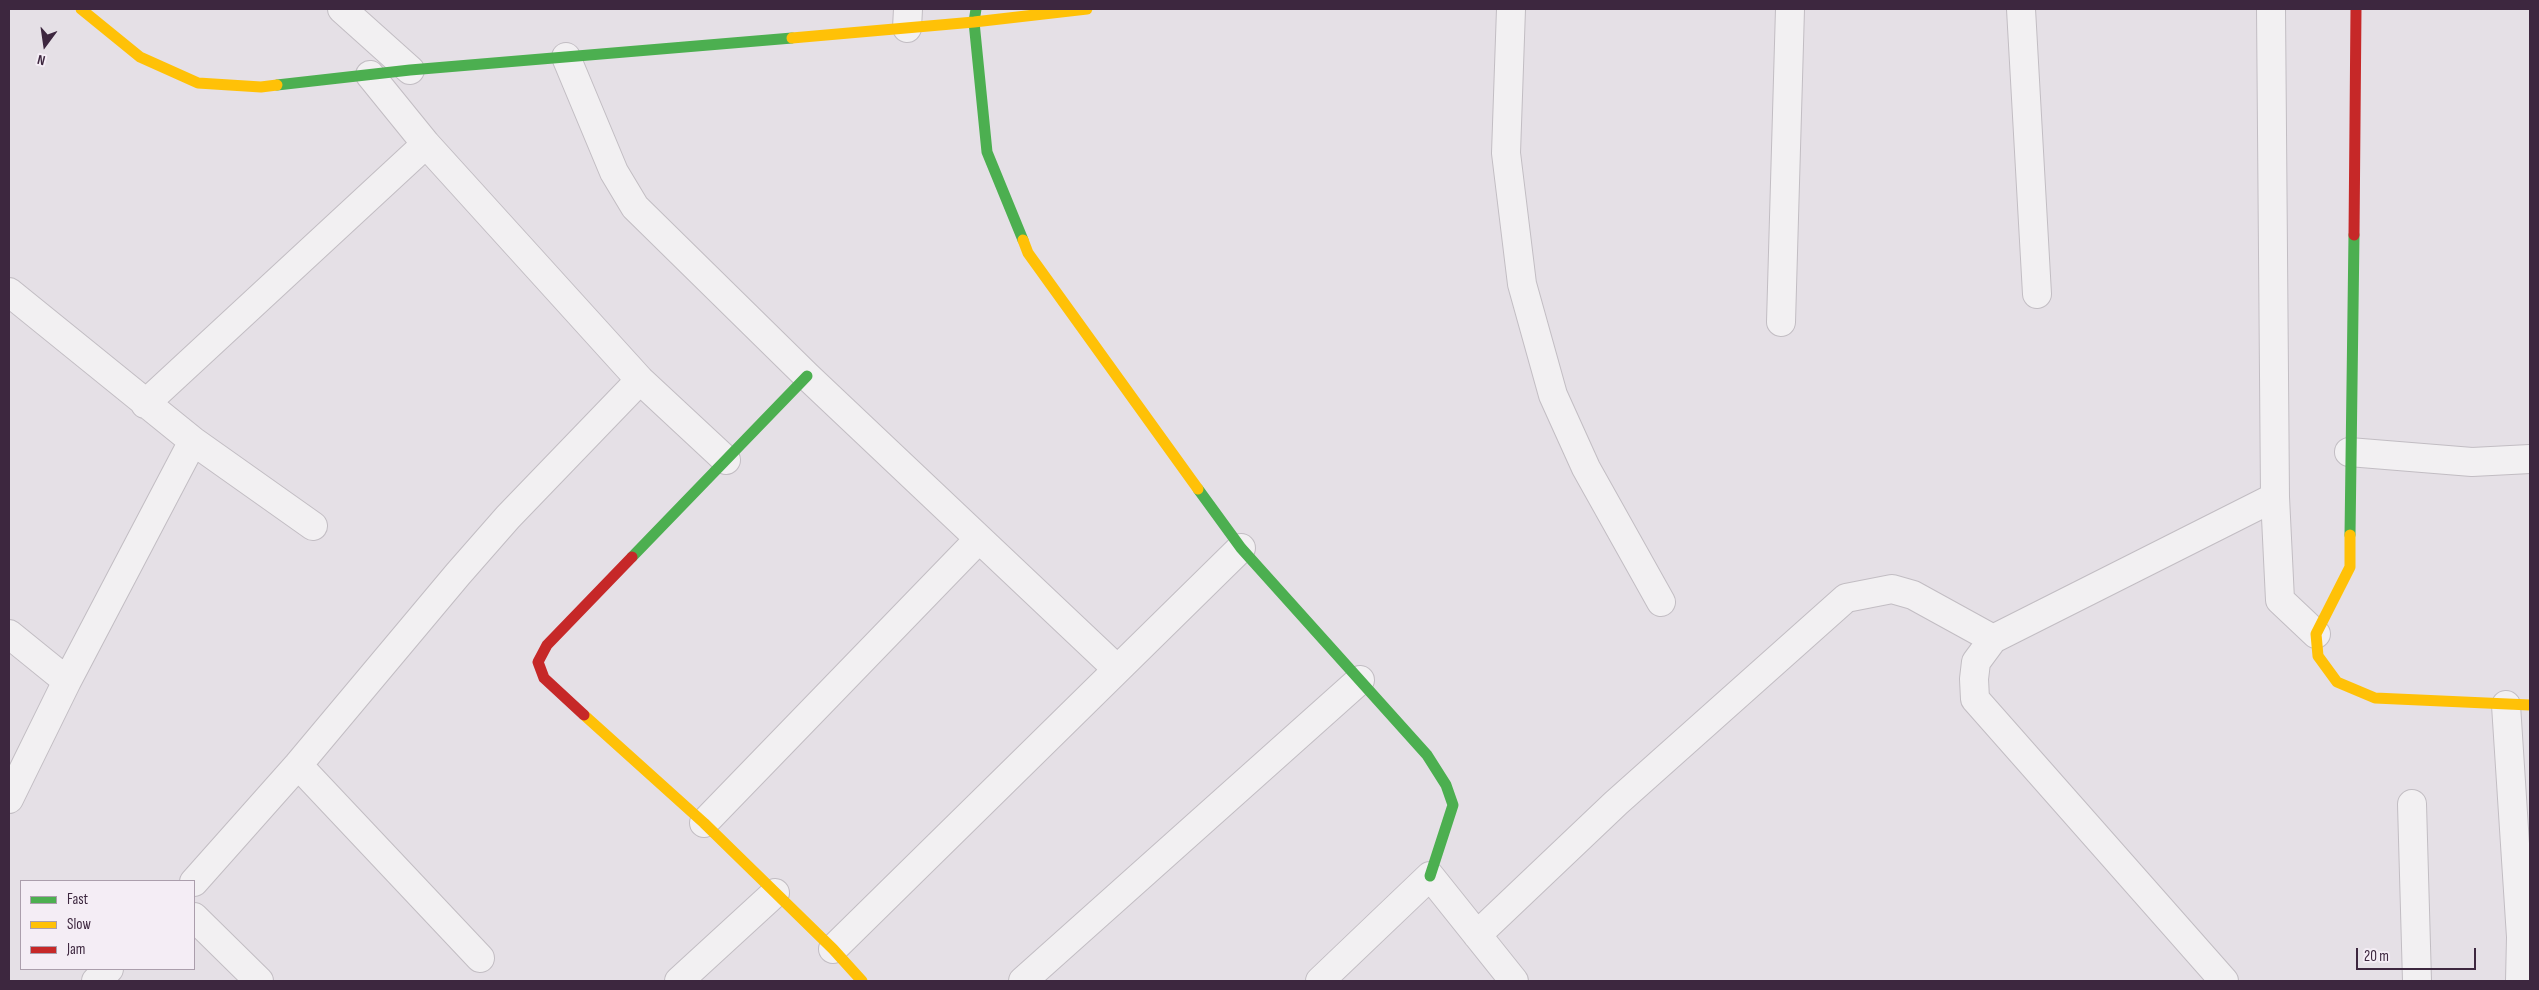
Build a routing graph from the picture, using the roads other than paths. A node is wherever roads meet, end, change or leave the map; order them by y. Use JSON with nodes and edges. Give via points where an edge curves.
{"nodes":[{"id":1,"x":82,"y":9,"type":"edge"},
{"id":2,"x":342,"y":9,"type":"edge"},
{"id":3,"x":976,"y":9,"type":"edge"},
{"id":4,"x":1087,"y":9,"type":"edge"},
{"id":5,"x":1511,"y":9,"type":"edge"},
{"id":6,"x":1790,"y":9,"type":"edge"},
{"id":7,"x":2021,"y":9,"type":"edge"},
{"id":8,"x":2271,"y":9,"type":"edge"},
{"id":9,"x":2356,"y":9,"type":"edge"},
{"id":10,"x":907,"y":18,"type":"edge"},
{"id":11,"x":974,"y":22,"type":"junction"},
{"id":12,"x":566,"y":57,"type":"junction"},
{"id":13,"x":410,"y":70,"type":"junction"},
{"id":14,"x":370,"y":74,"type":"junction"},
{"id":15,"x":426,"y":144,"type":"junction"},
{"id":16,"x":9,"y":292,"type":"edge"},
{"id":17,"x":2037,"y":294,"type":"dead end"},
{"id":18,"x":1781,"y":322,"type":"dead end"},
{"id":19,"x":807,"y":376,"type":"junction"},
{"id":20,"x":640,"y":380,"type":"junction"},
{"id":21,"x":145,"y":404,"type":"junction"},
{"id":22,"x":193,"y":441,"type":"junction"},
{"id":23,"x":2349,"y":452,"type":"junction"},
{"id":24,"x":2530,"y":459,"type":"edge"},
{"id":25,"x":726,"y":460,"type":"junction"},
{"id":26,"x":2275,"y":497,"type":"junction"},
{"id":27,"x":313,"y":526,"type":"dead end"},
{"id":28,"x":979,"y":539,"type":"junction"},
{"id":29,"x":1241,"y":548,"type":"junction"},
{"id":30,"x":1661,"y":602,"type":"dead end"},
{"id":31,"x":9,"y":634,"type":"edge"},
{"id":32,"x":2316,"y":634,"type":"junction"},
{"id":33,"x":1993,"y":639,"type":"junction"},
{"id":34,"x":1117,"y":669,"type":"junction"},
{"id":35,"x":1360,"y":680,"type":"junction"},
{"id":36,"x":67,"y":681,"type":"junction"},
{"id":37,"x":2518,"y":705,"type":"edge"},
{"id":38,"x":298,"y":765,"type":"junction"},
{"id":39,"x":9,"y":799,"type":"edge"},
{"id":40,"x":2412,"y":804,"type":"dead end"},
{"id":41,"x":704,"y":823,"type":"junction"},
{"id":42,"x":1430,"y":876,"type":"junction"},
{"id":43,"x":195,"y":881,"type":"edge"},
{"id":44,"x":775,"y":892,"type":"junction"},
{"id":45,"x":195,"y":918,"type":"edge"},
{"id":46,"x":1477,"y":935,"type":"junction"},
{"id":47,"x":2526,"y":937,"type":"edge"},
{"id":48,"x":833,"y":949,"type":"junction"},
{"id":49,"x":480,"y":958,"type":"dead end"},
{"id":50,"x":108,"y":970,"type":"edge"},
{"id":51,"x":96,"y":981,"type":"edge"},
{"id":52,"x":259,"y":981,"type":"edge"},
{"id":53,"x":679,"y":981,"type":"edge"},
{"id":54,"x":862,"y":981,"type":"edge"},
{"id":55,"x":1023,"y":981,"type":"edge"},
{"id":56,"x":1320,"y":981,"type":"edge"},
{"id":57,"x":1514,"y":981,"type":"edge"},
{"id":58,"x":2224,"y":981,"type":"edge"},
{"id":59,"x":2417,"y":981,"type":"edge"},
{"id":60,"x":2520,"y":981,"type":"edge"}],
"edges":[{"from":1,"to":14,"type":"street","via":[[140,57],[198,84],[261,87]]},
{"from":2,"to":13,"type":"street"},
{"from":3,"to":11,"type":"street"},
{"from":4,"to":11,"type":"street"},
{"from":5,"to":30,"type":"street","via":[[1506,153],[1522,284],[1553,395],[1586,468]]},
{"from":6,"to":18,"type":"street"},
{"from":7,"to":17,"type":"street"},
{"from":8,"to":26,"type":"street"},
{"from":9,"to":23,"type":"street"},
{"from":10,"to":11,"type":"street"},
{"from":10,"to":12,"type":"street"},
{"from":11,"to":29,"type":"street","via":[[987,152],[1028,253]]},
{"from":12,"to":13,"type":"street"},
{"from":12,"to":19,"type":"street","via":[[614,172],[635,207]]},
{"from":13,"to":14,"type":"street"},
{"from":14,"to":15,"type":"street"},
{"from":15,"to":20,"type":"street"},
{"from":15,"to":21,"type":"street"},
{"from":16,"to":21,"type":"street"},
{"from":19,"to":25,"type":"street"},
{"from":19,"to":28,"type":"street"},
{"from":20,"to":25,"type":"street"},
{"from":20,"to":38,"type":"street","via":[[508,517]]},
{"from":21,"to":22,"type":"street"},
{"from":22,"to":27,"type":"street"},
{"from":22,"to":36,"type":"street"},
{"from":23,"to":24,"type":"street","via":[[2472,462]]},
{"from":23,"to":32,"type":"street","via":[[2350,567]]},
{"from":25,"to":41,"type":"street","via":[[547,645],[538,662],[544,678]]},
{"from":26,"to":32,"type":"street","via":[[2280,600]]},
{"from":26,"to":33,"type":"street"},
{"from":28,"to":34,"type":"street"},
{"from":28,"to":41,"type":"street"},
{"from":29,"to":34,"type":"street"},
{"from":29,"to":35,"type":"street"},
{"from":31,"to":36,"type":"street"},
{"from":32,"to":37,"type":"street","via":[[2318,656],[2337,682],[2375,698]]},
{"from":33,"to":46,"type":"street","via":[[1913,595],[1892,589],[1846,598],[1616,803]]},
{"from":33,"to":58,"type":"street","via":[[1976,662],[1975,699]]},
{"from":34,"to":48,"type":"street"},
{"from":35,"to":42,"type":"street","via":[[1427,755],[1446,785],[1453,805]]},
{"from":35,"to":55,"type":"street"},
{"from":36,"to":39,"type":"street"},
{"from":37,"to":47,"type":"street"},
{"from":38,"to":43,"type":"street"},
{"from":38,"to":49,"type":"street"},
{"from":40,"to":59,"type":"street"},
{"from":41,"to":44,"type":"street"},
{"from":42,"to":46,"type":"street"},
{"from":42,"to":56,"type":"street"},
{"from":44,"to":48,"type":"street"},
{"from":44,"to":53,"type":"street"},
{"from":45,"to":52,"type":"street"},
{"from":46,"to":57,"type":"street"},
{"from":47,"to":60,"type":"street"},
{"from":48,"to":54,"type":"street"},
{"from":50,"to":51,"type":"street"}]}
